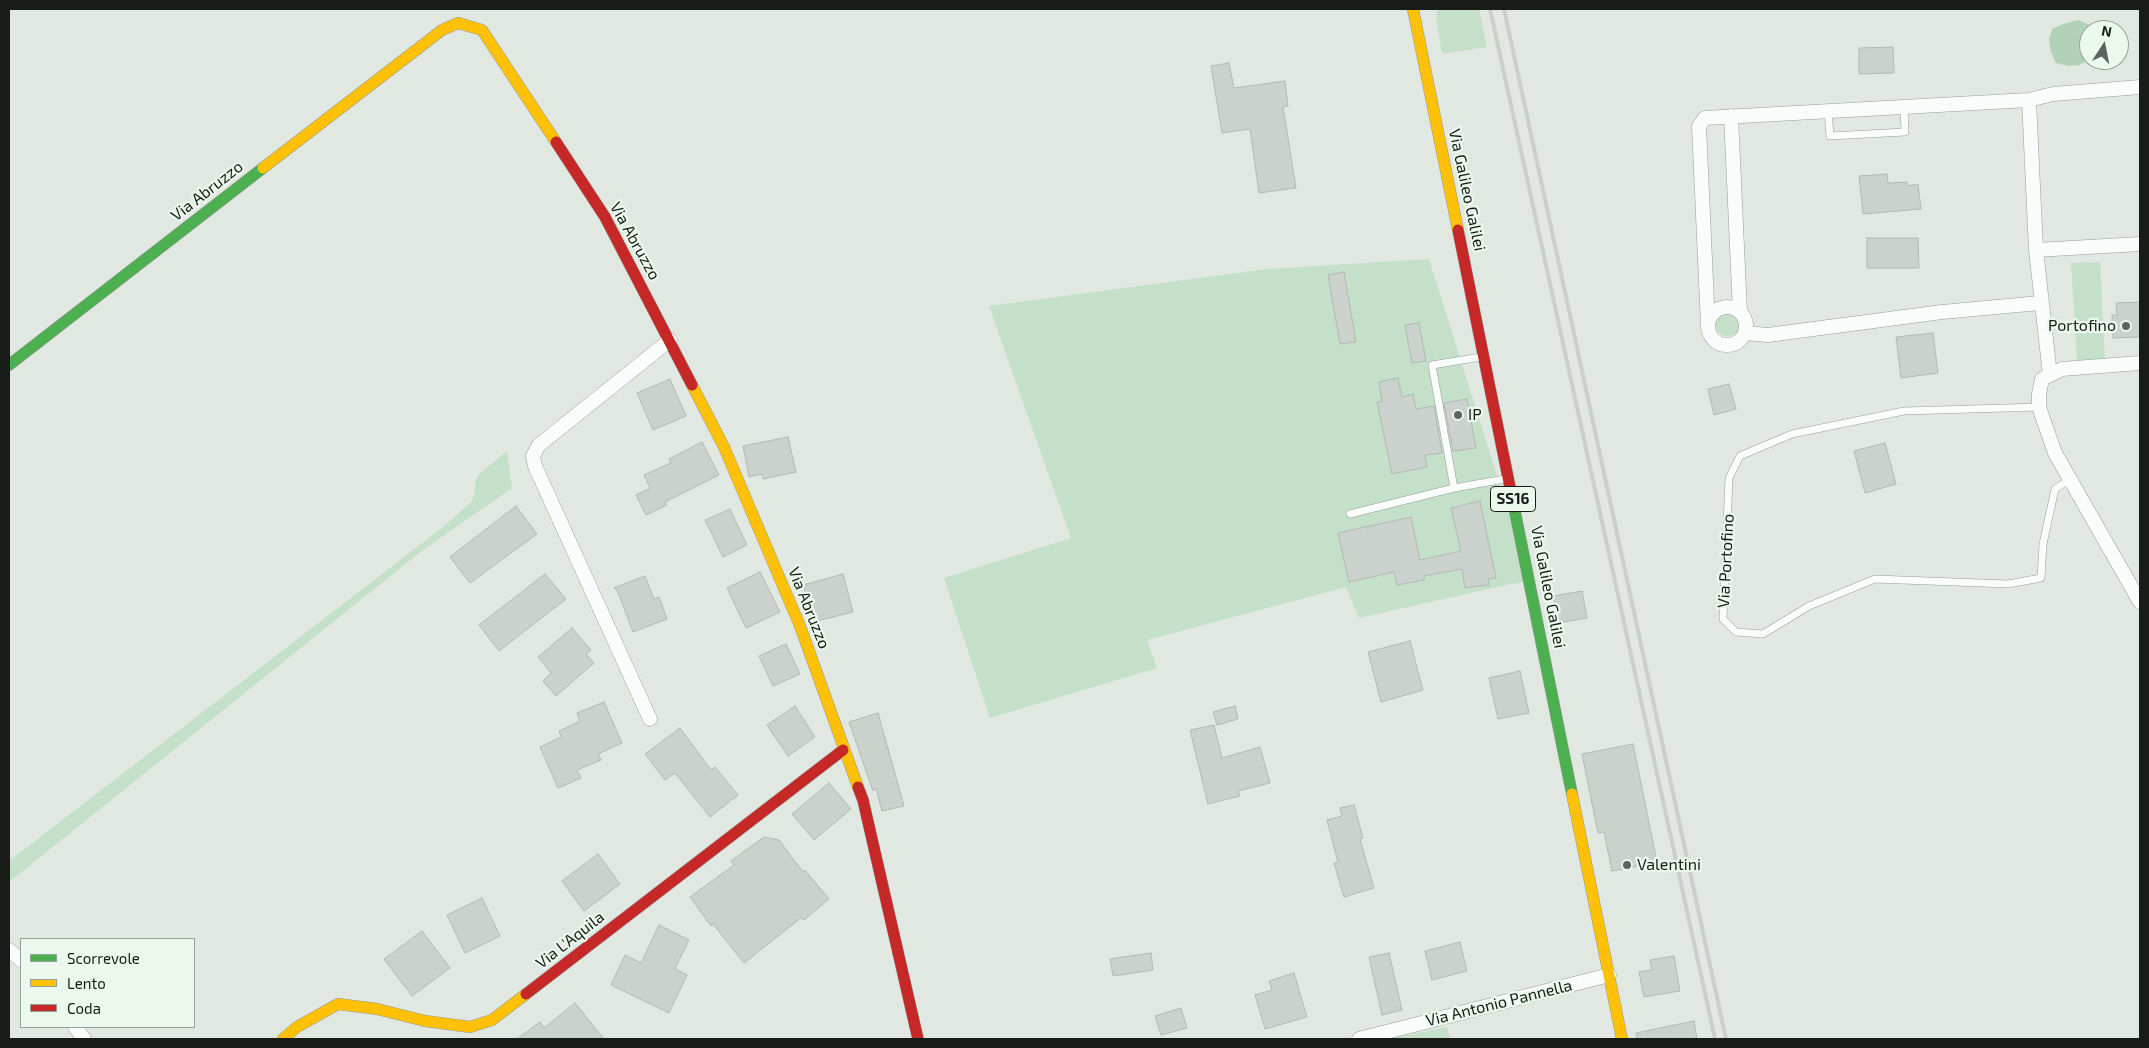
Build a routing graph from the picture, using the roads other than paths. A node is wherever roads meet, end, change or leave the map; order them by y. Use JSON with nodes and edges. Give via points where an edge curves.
{"nodes":[{"id":1,"x":1413,"y":9,"type":"edge"},
{"id":2,"x":1421,"y":9,"type":"edge"},
{"id":3,"x":1416,"y":23,"type":"junction"},
{"id":4,"x":2140,"y":87,"type":"edge"},
{"id":5,"x":2029,"y":100,"type":"junction"},
{"id":6,"x":1904,"y":106,"type":"junction"},
{"id":7,"x":1828,"y":110,"type":"junction"},
{"id":8,"x":1731,"y":116,"type":"junction"},
{"id":9,"x":2140,"y":244,"type":"edge"},
{"id":10,"x":2036,"y":250,"type":"junction"},
{"id":11,"x":2040,"y":303,"type":"junction"},
{"id":12,"x":1740,"y":312,"type":"junction"},
{"id":13,"x":1708,"y":326,"type":"junction"},
{"id":14,"x":1745,"y":333,"type":"junction"},
{"id":15,"x":670,"y":340,"type":"junction"},
{"id":16,"x":1484,"y":356,"type":"junction"},
{"id":17,"x":2140,"y":363,"type":"edge"},
{"id":18,"x":9,"y":365,"type":"edge"},
{"id":19,"x":2050,"y":375,"type":"junction"},
{"id":20,"x":2039,"y":407,"type":"junction"},
{"id":21,"x":1509,"y":478,"type":"junction"},
{"id":22,"x":2069,"y":480,"type":"junction"},
{"id":23,"x":1454,"y":488,"type":"junction"},
{"id":24,"x":1350,"y":514,"type":"dead end"},
{"id":25,"x":2140,"y":602,"type":"edge"},
{"id":26,"x":650,"y":719,"type":"dead end"},
{"id":27,"x":843,"y":750,"type":"junction"},
{"id":28,"x":9,"y":950,"type":"edge"},
{"id":29,"x":20,"y":959,"type":"edge"},
{"id":30,"x":1609,"y":975,"type":"junction"},
{"id":31,"x":76,"y":1028,"type":"edge"},
{"id":32,"x":84,"y":1039,"type":"edge"},
{"id":33,"x":283,"y":1039,"type":"edge"},
{"id":34,"x":918,"y":1039,"type":"edge"},
{"id":35,"x":1359,"y":1039,"type":"edge"},
{"id":36,"x":1622,"y":1039,"type":"edge"}],
"edges":[{"from":1,"to":3,"type":"street","number":"SS16"},
{"from":2,"to":3,"type":"street"},
{"from":3,"to":16,"type":"street","name":"Via Galileo Galilei","number":"SS16"},
{"from":4,"to":5,"type":"street","via":[[2053,94]]},
{"from":5,"to":6,"type":"street"},
{"from":5,"to":10,"type":"street"},
{"from":6,"to":7,"type":"street"},
{"from":6,"to":7,"type":"lane","via":[[1905,132],[1830,136]]},
{"from":7,"to":8,"type":"street"},
{"from":8,"to":12,"type":"street"},
{"from":8,"to":13,"type":"street","via":[[1704,118],[1699,126]]},
{"from":9,"to":10,"type":"street"},
{"from":10,"to":11,"type":"street"},
{"from":11,"to":14,"type":"street","via":[[1942,312],[1768,335]]},
{"from":11,"to":19,"type":"street"},
{"from":12,"to":13,"type":"street","via":[[1730,307],[1718,309],[1710,317]]},
{"from":12,"to":14,"type":"street","via":[[1746,322]]},
{"from":13,"to":14,"type":"street","via":[[1714,339],[1725,345],[1737,342]]},
{"from":15,"to":18,"type":"street","name":"Via Abruzzo","via":[[605,217],[482,30],[458,23],[442,30]]},
{"from":15,"to":26,"type":"street","via":[[539,445],[533,456]]},
{"from":15,"to":27,"type":"street","name":"Via Abruzzo","via":[[724,447],[792,608]]},
{"from":16,"to":21,"type":"street","name":"Via Galileo Galilei","number":"SS16"},
{"from":16,"to":23,"type":"lane","via":[[1432,365]]},
{"from":17,"to":19,"type":"street","via":[[2084,366],[2062,369]]},
{"from":19,"to":20,"type":"street","via":[[2042,379]]},
{"from":20,"to":22,"type":"street","via":[[2055,453]]},
{"from":20,"to":22,"type":"lane","name":"Via Portofino","via":[[1904,411],[1792,434],[1740,456],[1729,478],[1723,620],[1736,632],[1763,634],[1809,606],[1875,579],[2008,584],[2041,578],[2043,544],[2055,489]]},
{"from":21,"to":23,"type":"lane"},
{"from":21,"to":30,"type":"street","name":"Via Galileo Galilei","number":"SS16"},
{"from":22,"to":25,"type":"street"},
{"from":23,"to":24,"type":"lane"},
{"from":27,"to":33,"type":"street","name":"Via L'Aquila","via":[[492,1020],[470,1027],[338,1004],[297,1027]]},
{"from":27,"to":34,"type":"street","name":"Via Abruzzo","via":[[863,800]]},
{"from":28,"to":29,"type":"street"},
{"from":30,"to":35,"type":"street","name":"Via Antonio Pannella"},
{"from":30,"to":36,"type":"street","name":"Via Galileo Galilei","number":"SS16"},
{"from":31,"to":32,"type":"street"}]}
